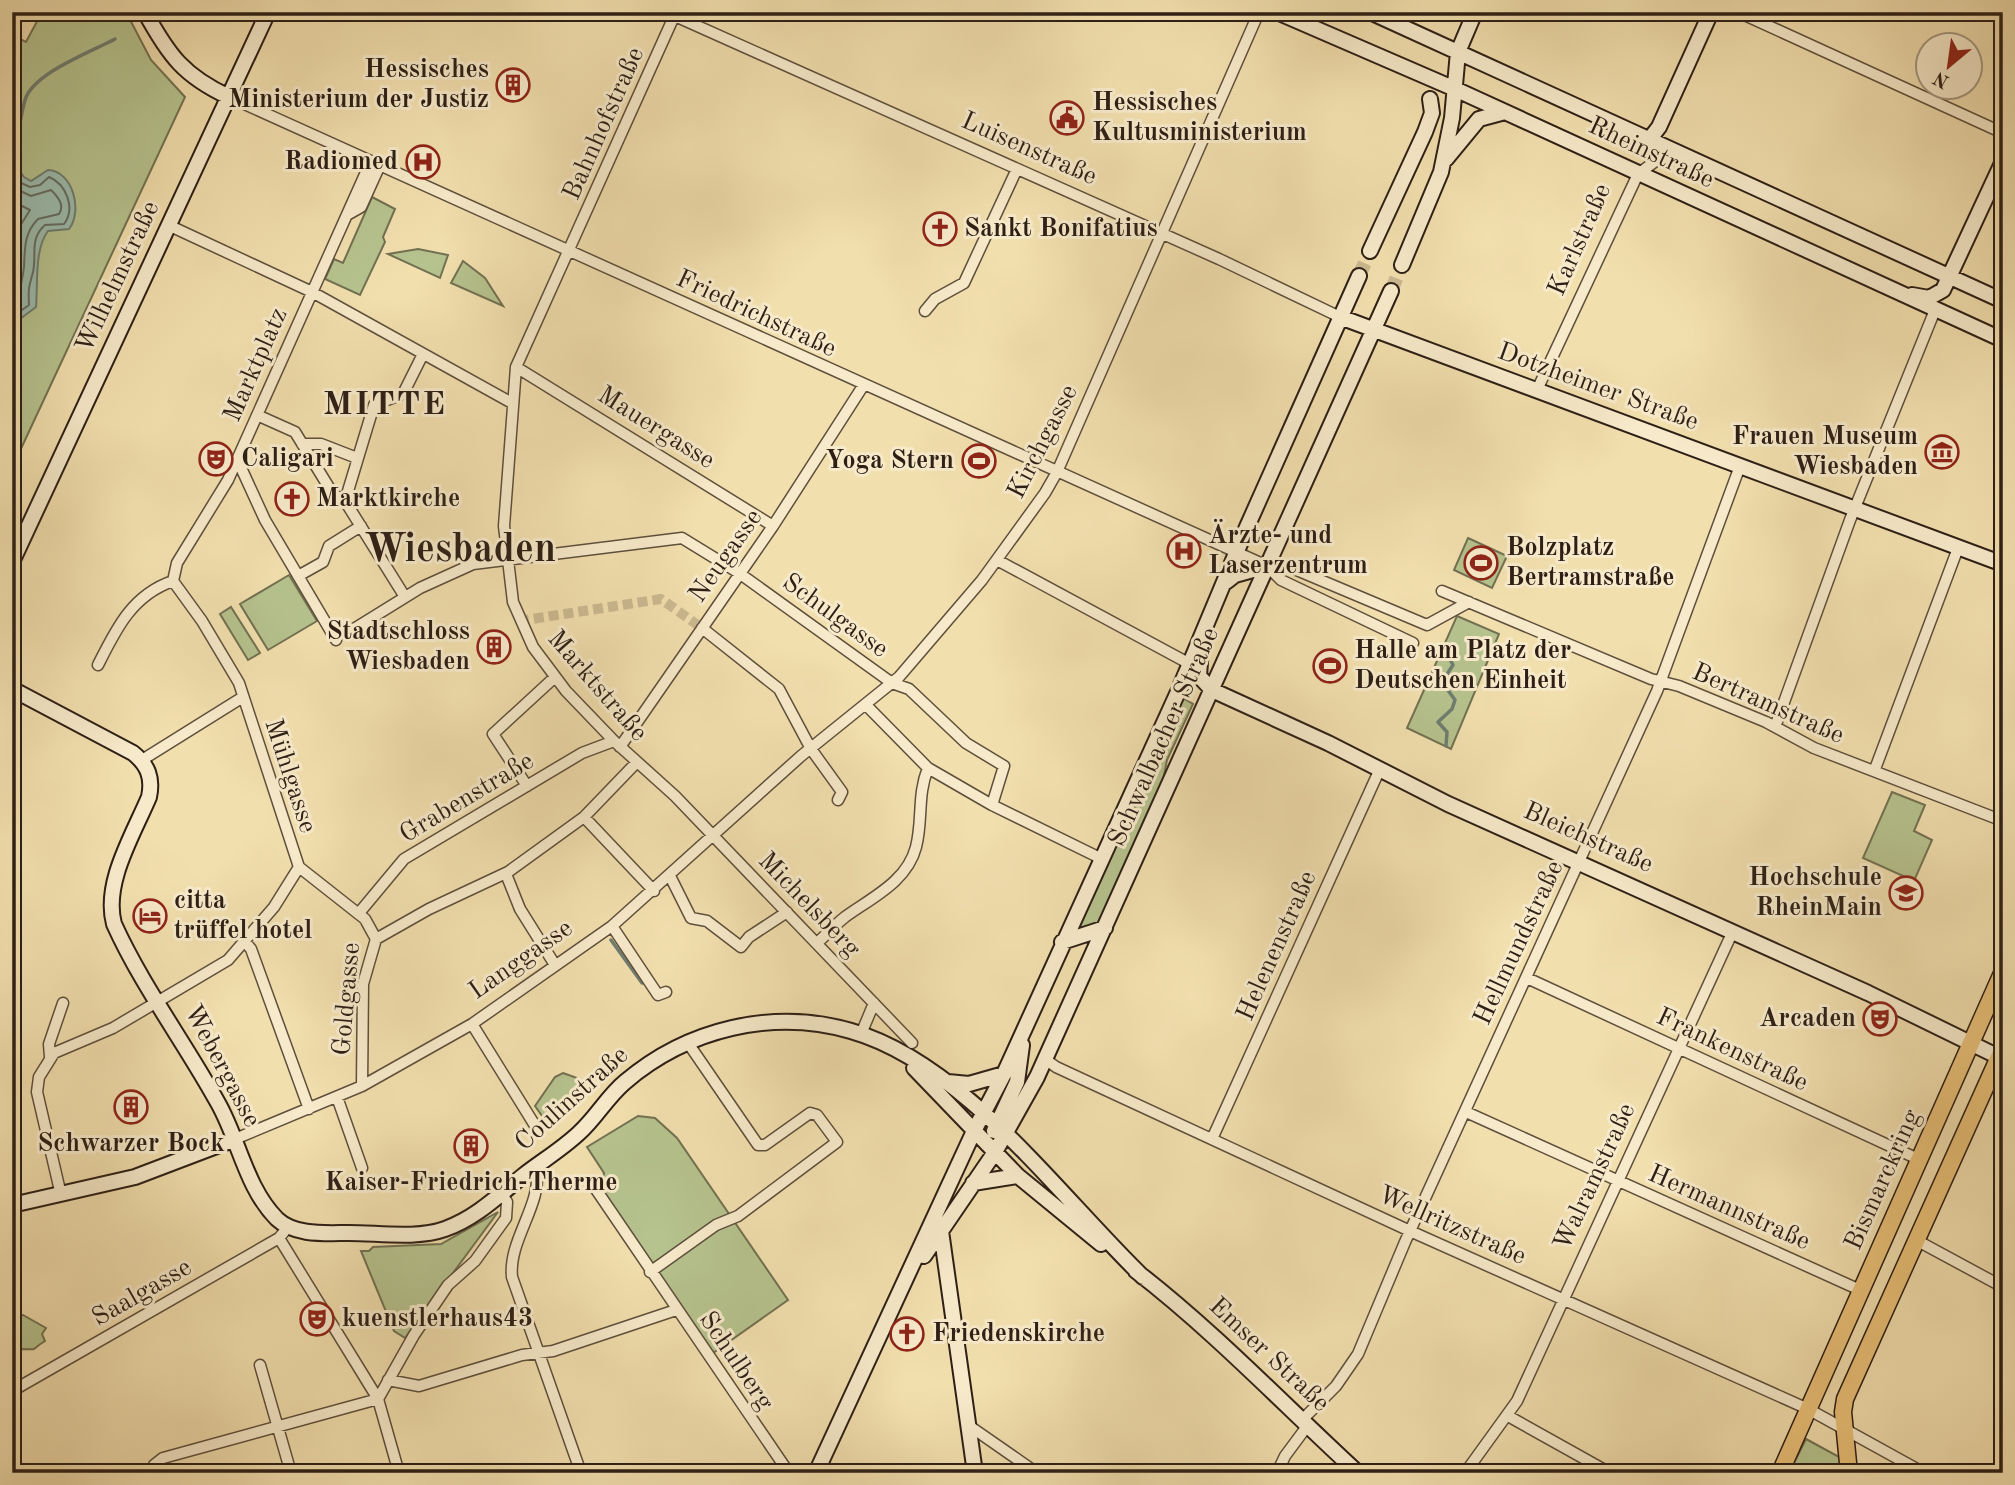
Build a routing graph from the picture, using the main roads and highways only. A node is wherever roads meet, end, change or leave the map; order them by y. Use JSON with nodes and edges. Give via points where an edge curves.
{"nodes":[{"id":1,"x":145,"y":12,"type":"edge"},
{"id":2,"x":268,"y":12,"type":"edge"},
{"id":3,"x":1277,"y":12,"type":"edge"},
{"id":4,"x":1370,"y":12,"type":"edge"},
{"id":5,"x":1475,"y":12,"type":"edge"},
{"id":6,"x":1711,"y":12,"type":"edge"},
{"id":7,"x":1458,"y":52,"type":"junction"},
{"id":8,"x":1408,"y":71,"type":"junction"},
{"id":9,"x":1455,"y":89,"type":"junction"},
{"id":10,"x":229,"y":97,"type":"junction"},
{"id":11,"x":1430,"y":99,"type":"junction"},
{"id":12,"x":1505,"y":112,"type":"junction"},
{"id":13,"x":1449,"y":132,"type":"junction"},
{"id":14,"x":1649,"y":139,"type":"junction"},
{"id":15,"x":2003,"y":160,"type":"edge"},
{"id":16,"x":1443,"y":163,"type":"junction"},
{"id":17,"x":1370,"y":251,"type":"tunnel mouth"},
{"id":18,"x":1402,"y":265,"type":"tunnel mouth"},
{"id":19,"x":1359,"y":276,"type":"tunnel mouth"},
{"id":20,"x":1950,"y":276,"type":"junction"},
{"id":21,"x":1391,"y":291,"type":"tunnel mouth"},
{"id":22,"x":1894,"y":291,"type":"junction"},
{"id":23,"x":2003,"y":300,"type":"edge"},
{"id":24,"x":1340,"y":317,"type":"junction"},
{"id":25,"x":1372,"y":330,"type":"junction"},
{"id":26,"x":2003,"y":340,"type":"edge"},
{"id":27,"x":12,"y":562,"type":"edge"},
{"id":28,"x":2003,"y":564,"type":"edge"},
{"id":29,"x":1267,"y":566,"type":"junction"},
{"id":30,"x":1226,"y":582,"type":"junction"},
{"id":31,"x":1202,"y":635,"type":"junction"},
{"id":32,"x":12,"y":689,"type":"edge"},
{"id":33,"x":1212,"y":691,"type":"junction"},
{"id":34,"x":1105,"y":928,"type":"junction"},
{"id":35,"x":1062,"y":942,"type":"junction"},
{"id":36,"x":2003,"y":971,"type":"edge"},
{"id":37,"x":1024,"y":1030,"type":"junction"},
{"id":38,"x":1971,"y":1044,"type":"junction"},
{"id":39,"x":896,"y":1050,"type":"junction"},
{"id":40,"x":2001,"y":1054,"type":"edge"},
{"id":41,"x":1004,"y":1074,"type":"junction"},
{"id":42,"x":948,"y":1082,"type":"junction"},
{"id":43,"x":984,"y":1113,"type":"junction"},
{"id":44,"x":974,"y":1130,"type":"junction"},
{"id":45,"x":1001,"y":1130,"type":"junction"},
{"id":46,"x":235,"y":1139,"type":"junction"},
{"id":47,"x":995,"y":1152,"type":"junction"},
{"id":48,"x":1018,"y":1175,"type":"junction"},
{"id":49,"x":973,"y":1183,"type":"junction"},
{"id":50,"x":12,"y":1205,"type":"edge"},
{"id":51,"x":936,"y":1232,"type":"junction"},
{"id":52,"x":283,"y":1233,"type":"joint"},
{"id":53,"x":1143,"y":1276,"type":"junction"},
{"id":54,"x":816,"y":1473,"type":"edge"},
{"id":55,"x":975,"y":1473,"type":"edge"},
{"id":56,"x":1358,"y":1473,"type":"edge"},
{"id":57,"x":1780,"y":1473,"type":"edge"},
{"id":58,"x":1849,"y":1473,"type":"edge"}],
"edges":[{"from":1,"to":10,"type":"main road","via":[[176,63],[198,82]]},
{"from":2,"to":10,"type":"main road","name":"Wilhelmstraße"},
{"from":3,"to":8,"type":"main road","name":"Rheinstraße"},
{"from":4,"to":7,"type":"main road","name":"Rheinstraße"},
{"from":5,"to":7,"type":"main road"},
{"from":6,"to":14,"type":"main road","via":[[1659,127]]},
{"from":7,"to":9,"type":"main road"},
{"from":7,"to":14,"type":"main road","name":"Rheinstraße"},
{"from":8,"to":9,"type":"main road","name":"Rheinstraße"},
{"from":8,"to":11,"type":"main road"},
{"from":9,"to":12,"type":"main road","name":"Rheinstraße"},
{"from":9,"to":13,"type":"main road"},
{"from":10,"to":27,"type":"main road","name":"Wilhelmstraße"},
{"from":11,"to":13,"type":"main road"},
{"from":11,"to":17,"type":"main road","via":[[1431,117]]},
{"from":12,"to":16,"type":"main road","via":[[1479,119]]},
{"from":12,"to":22,"type":"main road","name":"Rheinstraße"},
{"from":13,"to":16,"type":"main road"},
{"from":14,"to":20,"type":"main road","name":"Rheinstraße"},
{"from":15,"to":20,"type":"main road"},
{"from":16,"to":18,"type":"main road"},
{"from":19,"to":24,"type":"main road","name":"Schwalbacher Straße"},
{"from":20,"to":22,"type":"main road","via":[[1933,297]]},
{"from":20,"to":23,"type":"main road","name":"Rheinstraße"},
{"from":21,"to":25,"type":"main road","name":"Schwalbacher Straße"},
{"from":22,"to":26,"type":"main road","name":"Rheinstraße"},
{"from":24,"to":25,"type":"main road","name":"Luisenstraße"},
{"from":24,"to":30,"type":"main road","name":"Schwalbacher Straße"},
{"from":25,"to":28,"type":"main road","name":"Dotzheimer Straße"},
{"from":25,"to":29,"type":"main road","name":"Schwalbacher Straße"},
{"from":29,"to":30,"type":"main road"},
{"from":29,"to":33,"type":"main road","name":"Schwalbacher Straße"},
{"from":30,"to":31,"type":"main road","name":"Schwalbacher Straße"},
{"from":31,"to":33,"type":"main road","via":[[1199,676]]},
{"from":31,"to":35,"type":"main road","name":"Schwalbacher Straße"},
{"from":32,"to":46,"type":"main road","name":"Webergasse","via":[[142,760],[150,775],[151,788],[112,891],[110,908],[114,924]]},
{"from":33,"to":34,"type":"main road","name":"Schwalbacher Straße"},
{"from":33,"to":38,"type":"main road","name":"Bleichstraße"},
{"from":34,"to":35,"type":"main road"},
{"from":34,"to":45,"type":"main road","name":"Schwalbacher Straße","via":[[1045,1059]]},
{"from":35,"to":37,"type":"main road","name":"Schwalbacher Straße"},
{"from":36,"to":38,"type":"main road","name":"Bismarckring"},
{"from":37,"to":41,"type":"main road","name":"Schwalbacher Straße"},
{"from":37,"to":45,"type":"main road","via":[[1017,1082]]},
{"from":38,"to":40,"type":"main road","name":"Bleichstraße"},
{"from":38,"to":57,"type":"main road","name":"Bismarckring"},
{"from":39,"to":42,"type":"main road","name":"Coulinstraße"},
{"from":39,"to":44,"type":"main road","name":"Coulinstraße"},
{"from":39,"to":52,"type":"main road","name":"Coulinstraße","via":[[822,1024],[774,1022],[734,1027],[652,1062],[625,1082],[584,1129],[456,1224],[437,1231]]},
{"from":40,"to":58,"type":"main road","name":"Bismarckring","via":[[1849,1390],[1843,1412]]},
{"from":41,"to":42,"type":"main road","via":[[969,1084]]},
{"from":41,"to":43,"type":"main road","name":"Schwalbacher Straße"},
{"from":42,"to":43,"type":"main road","name":"Coulinstraße"},
{"from":43,"to":44,"type":"main road","name":"Schwalbacher Straße"},
{"from":43,"to":45,"type":"main road","name":"Emser Straße"},
{"from":44,"to":47,"type":"main road","name":"Coulinstraße"},
{"from":44,"to":51,"type":"main road","name":"Schwalbacher Straße"},
{"from":45,"to":47,"type":"main road","name":"Schwalbacher Straße"},
{"from":45,"to":53,"type":"main road","name":"Emser Straße"},
{"from":46,"to":50,"type":"main road","name":"Langgasse","via":[[155,1170]]},
{"from":46,"to":52,"type":"main road","name":"Webergasse","via":[[258,1194]]},
{"from":47,"to":48,"type":"main road","name":"Emser Straße"},
{"from":47,"to":49,"type":"main road","name":"Schwalbacher Straße"},
{"from":48,"to":49,"type":"main road"},
{"from":48,"to":53,"type":"main road","name":"Emser Straße"},
{"from":49,"to":51,"type":"main road","name":"Schwalbacher Straße"},
{"from":51,"to":54,"type":"main road","name":"Schwalbacher Straße","via":[[898,1295]]},
{"from":51,"to":55,"type":"main road"},
{"from":53,"to":56,"type":"main road","name":"Emser Straße","via":[[1201,1323]]}]}
